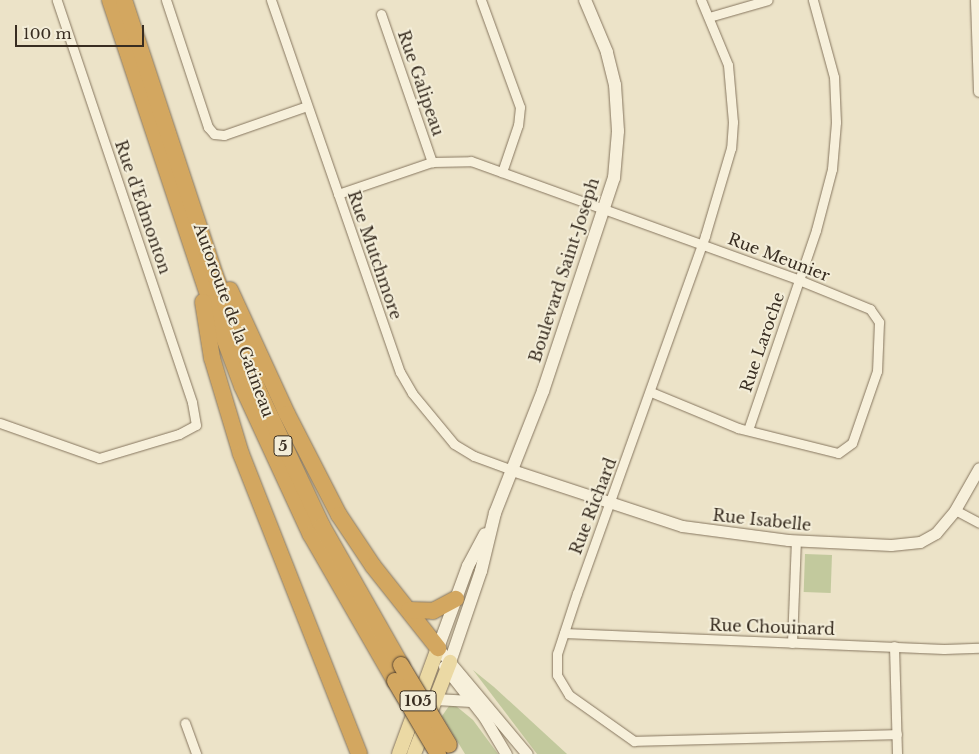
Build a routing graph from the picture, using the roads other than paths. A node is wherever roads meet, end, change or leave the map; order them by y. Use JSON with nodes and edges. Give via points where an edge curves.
{"nodes":[{"id":1,"x":57,"y":0,"type":"edge"},
{"id":2,"x":110,"y":0,"type":"edge"},
{"id":3,"x":124,"y":0,"type":"edge"},
{"id":4,"x":166,"y":0,"type":"edge"},
{"id":5,"x":271,"y":0,"type":"edge"},
{"id":6,"x":481,"y":0,"type":"edge"},
{"id":7,"x":585,"y":0,"type":"edge"},
{"id":8,"x":701,"y":0,"type":"edge"},
{"id":9,"x":768,"y":0,"type":"edge"},
{"id":10,"x":814,"y":0,"type":"edge"},
{"id":11,"x":976,"y":0,"type":"edge"},
{"id":12,"x":382,"y":14,"type":"dead end"},
{"id":13,"x":709,"y":17,"type":"junction"},
{"id":14,"x":979,"y":91,"type":"edge"},
{"id":15,"x":307,"y":106,"type":"junction"},
{"id":16,"x":432,"y":162,"type":"junction"},
{"id":17,"x":502,"y":172,"type":"junction"},
{"id":18,"x":338,"y":194,"type":"junction"},
{"id":19,"x":605,"y":209,"type":"junction"},
{"id":20,"x":195,"y":215,"type":"junction"},
{"id":21,"x":703,"y":244,"type":"junction"},
{"id":22,"x":199,"y":268,"type":"junction"},
{"id":23,"x":800,"y":280,"type":"junction"},
{"id":24,"x":651,"y":392,"type":"junction"},
{"id":25,"x":0,"y":423,"type":"edge"},
{"id":26,"x":748,"y":430,"type":"junction"},
{"id":27,"x":979,"y":468,"type":"edge"},
{"id":28,"x":512,"y":470,"type":"junction"},
{"id":29,"x":610,"y":502,"type":"junction"},
{"id":30,"x":955,"y":510,"type":"junction"},
{"id":31,"x":494,"y":516,"type":"junction"},
{"id":32,"x":979,"y":523,"type":"edge"},
{"id":33,"x":796,"y":541,"type":"junction"},
{"id":34,"x":456,"y":599,"type":"junction"},
{"id":35,"x":409,"y":610,"type":"junction"},
{"id":36,"x":564,"y":633,"type":"junction"},
{"id":37,"x":792,"y":643,"type":"junction"},
{"id":38,"x":894,"y":646,"type":"junction"},
{"id":39,"x":438,"y":648,"type":"junction"},
{"id":40,"x":979,"y":648,"type":"edge"},
{"id":41,"x":448,"y":666,"type":"junction"},
{"id":42,"x":435,"y":699,"type":"junction"},
{"id":43,"x":471,"y":701,"type":"junction"},
{"id":44,"x":186,"y":723,"type":"dead end"},
{"id":45,"x":897,"y":734,"type":"junction"},
{"id":46,"x":447,"y":751,"type":"edge"},
{"id":47,"x":196,"y":754,"type":"edge"},
{"id":48,"x":358,"y":754,"type":"edge"},
{"id":49,"x":399,"y":754,"type":"edge"},
{"id":50,"x":414,"y":754,"type":"edge"},
{"id":51,"x":506,"y":754,"type":"edge"},
{"id":52,"x":527,"y":754,"type":"edge"},
{"id":53,"x":897,"y":754,"type":"edge"}],
"edges":[{"from":1,"to":25,"type":"street","name":"Rue d'Edmonton","via":[[192,402],[196,425],[180,434],[99,458]]},
{"from":2,"to":22,"type":"highway","name":"Autoroute de la Gatineau","number":"5"},
{"from":3,"to":20,"type":"highway","name":"Autoroute de la Gatineau","number":"5"},
{"from":4,"to":15,"type":"street","via":[[208,127],[214,134],[224,135]]},
{"from":5,"to":15,"type":"street","name":"Rue Mutchmore"},
{"from":6,"to":17,"type":"street","via":[[520,107],[518,125]]},
{"from":7,"to":19,"type":"main road","name":"Boulevard Saint-Joseph","via":[[606,52],[617,108],[616,157]]},
{"from":8,"to":13,"type":"street","name":"Rue Richard"},
{"from":9,"to":13,"type":"street"},
{"from":10,"to":23,"type":"street","name":"Rue Laroche","via":[[834,77],[835,138],[829,183]]},
{"from":11,"to":14,"type":"street"},
{"from":12,"to":16,"type":"street","name":"Rue Galipeau"},
{"from":13,"to":21,"type":"street","name":"Rue Richard","via":[[728,65],[733,122],[728,159]]},
{"from":15,"to":18,"type":"street","name":"Rue Mutchmore"},
{"from":16,"to":17,"type":"street","name":"Rue Meunier","via":[[462,160]]},
{"from":16,"to":18,"type":"street","name":"Rue Meunier"},
{"from":17,"to":19,"type":"street","name":"Rue Meunier"},
{"from":18,"to":28,"type":"street","name":"Rue Mutchmore","via":[[400,372],[412,393],[460,449]]},
{"from":19,"to":21,"type":"street","name":"Rue Meunier"},
{"from":19,"to":28,"type":"main road","name":"Boulevard Saint-Joseph"},
{"from":20,"to":35,"type":"highway","via":[[329,497],[361,549]]},
{"from":20,"to":46,"type":"highway","name":"Autoroute de la Gatineau","number":"5","bridge":true,"via":[[239,341],[276,432],[336,553]]},
{"from":21,"to":23,"type":"street","name":"Rue Meunier"},
{"from":21,"to":24,"type":"street","name":"Rue Richard"},
{"from":22,"to":46,"type":"highway","name":"Autoroute de la Gatineau","number":"5","bridge":true,"via":[[236,372],[277,466],[327,565],[395,681]]},
{"from":22,"to":48,"type":"highway","via":[[209,344],[236,440]]},
{"from":23,"to":26,"type":"street","name":"Rue Laroche"},
{"from":23,"to":26,"type":"street","name":"Rue Meunier","via":[[870,309],[879,322],[877,369],[852,443],[844,451],[832,452]]},
{"from":24,"to":26,"type":"street","name":"Rue Meunier"},
{"from":24,"to":29,"type":"street","name":"Rue Richard"},
{"from":27,"to":30,"type":"street","name":"Rue Isabelle"},
{"from":28,"to":29,"type":"street","name":"Rue Isabelle"},
{"from":28,"to":31,"type":"main road","name":"Boulevard Saint-Joseph"},
{"from":29,"to":33,"type":"street","name":"Rue Isabelle","via":[[682,526]]},
{"from":29,"to":36,"type":"street","name":"Rue Richard"},
{"from":30,"to":32,"type":"street"},
{"from":30,"to":33,"type":"street","name":"Rue Isabelle","via":[[936,533],[920,542],[891,545]]},
{"from":31,"to":34,"type":"main road","name":"Boulevard Saint-Joseph","via":[[468,566]]},
{"from":31,"to":41,"type":"main road","name":"Boulevard Saint-Joseph","via":[[481,571]]},
{"from":33,"to":37,"type":"street"},
{"from":34,"to":35,"type":"highway","via":[[432,611]]},
{"from":34,"to":39,"type":"main road","name":"Boulevard Saint-Joseph"},
{"from":35,"to":39,"type":"highway"},
{"from":36,"to":37,"type":"street","name":"Rue Chouinard"},
{"from":36,"to":45,"type":"street","name":"Rue Richard","via":[[556,662],[564,689],[634,741]]},
{"from":37,"to":38,"type":"street","name":"Rue Chouinard"},
{"from":38,"to":40,"type":"street","name":"Rue Chouinard"},
{"from":38,"to":45,"type":"street"},
{"from":39,"to":41,"type":"street"},
{"from":39,"to":49,"type":"main road","name":"Boulevard Saint-Joseph","number":"105"},
{"from":41,"to":42,"type":"main road","name":"Boulevard Saint-Joseph","number":"105"},
{"from":41,"to":43,"type":"street"},
{"from":41,"to":52,"type":"street"},
{"from":42,"to":43,"type":"street"},
{"from":42,"to":50,"type":"main road","name":"Boulevard Saint-Joseph","number":"105"},
{"from":43,"to":51,"type":"street"},
{"from":44,"to":47,"type":"street"},
{"from":45,"to":53,"type":"street"}]}
